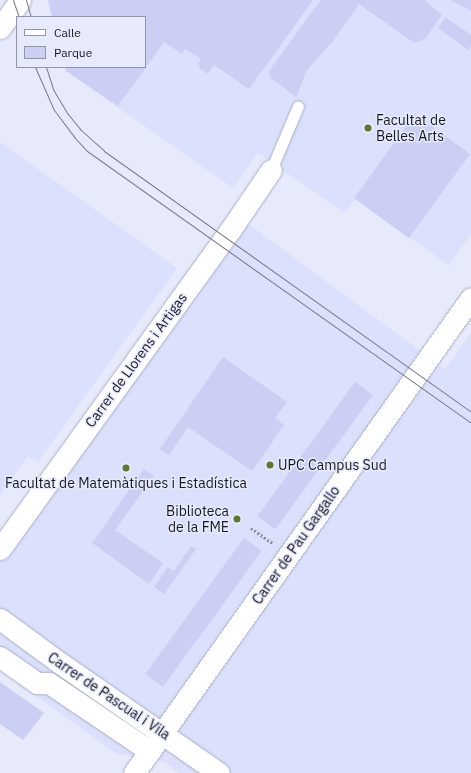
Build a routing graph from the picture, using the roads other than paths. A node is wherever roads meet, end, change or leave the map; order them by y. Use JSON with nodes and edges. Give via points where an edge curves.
{"nodes":[{"id":1,"x":298,"y":106,"type":"dead end"},
{"id":2,"x":271,"y":170,"type":"joint"},
{"id":3,"x":471,"y":298,"type":"edge"},
{"id":4,"x":0,"y":549,"type":"edge"},
{"id":5,"x":0,"y":619,"type":"edge"},
{"id":6,"x":0,"y":657,"type":"edge"},
{"id":7,"x":60,"y":663,"type":"junction"},
{"id":8,"x":49,"y":683,"type":"junction"},
{"id":9,"x":162,"y":733,"type":"junction"},
{"id":10,"x":150,"y":751,"type":"junction"},
{"id":11,"x":134,"y":773,"type":"edge"},
{"id":12,"x":219,"y":773,"type":"edge"}],
"edges":[{"from":1,"to":2,"type":"lane"},
{"from":2,"to":4,"type":"street","name":"Carrer de Llorens i Artigas"},
{"from":3,"to":9,"type":"street","name":"Carrer de Pau Gargallo"},
{"from":5,"to":7,"type":"street","name":"Carrer de Pascual i Vila"},
{"from":6,"to":8,"type":"street","name":"Carrer de Pascual i Vila","via":[[37,683]]},
{"from":7,"to":8,"type":"street"},
{"from":7,"to":9,"type":"street","name":"Carrer de Pascual i Vila"},
{"from":8,"to":10,"type":"street","name":"Carrer de Pascual i Vila"},
{"from":9,"to":10,"type":"street","name":"Carrer de Pau Gargallo"},
{"from":9,"to":12,"type":"street","name":"Carrer de Pascual i Vila"},
{"from":10,"to":11,"type":"street","name":"Carrer de Pau Gargallo"}]}
